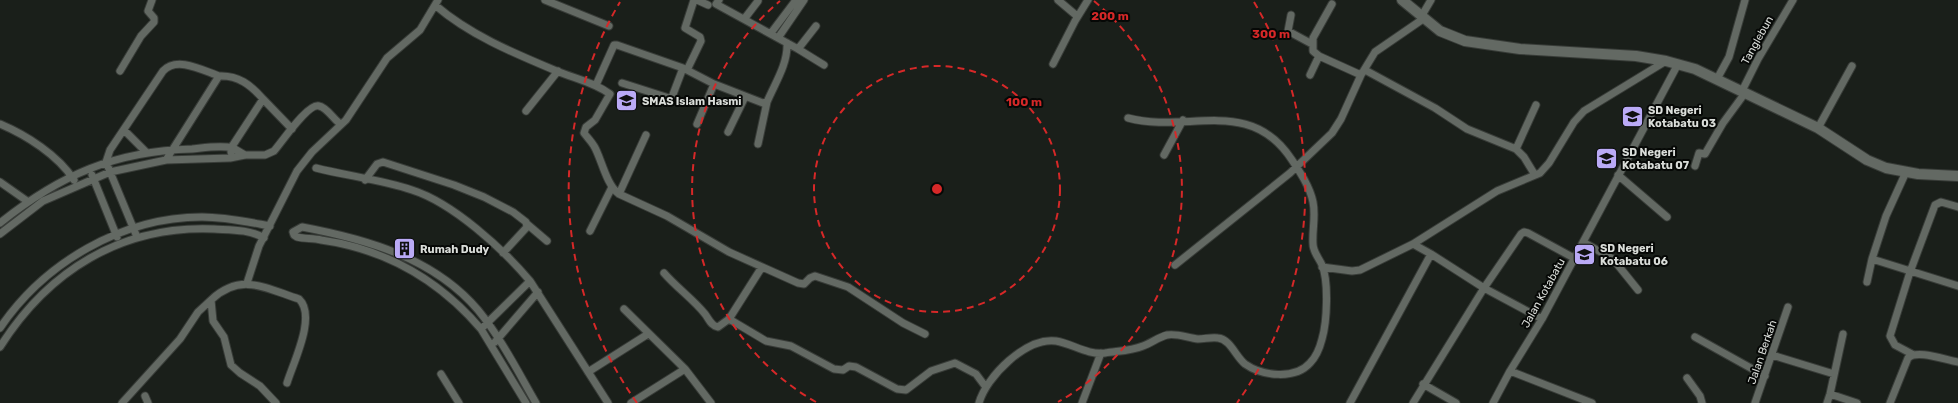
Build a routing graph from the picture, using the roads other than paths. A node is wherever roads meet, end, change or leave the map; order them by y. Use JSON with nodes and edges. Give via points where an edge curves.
{"nodes":[{"id":1,"x":152,"y":0,"type":"edge"},
{"id":2,"x":545,"y":0,"type":"edge"},
{"id":3,"x":696,"y":0,"type":"edge"},
{"id":4,"x":719,"y":0,"type":"edge"},
{"id":5,"x":796,"y":0,"type":"edge"},
{"id":6,"x":804,"y":0,"type":"edge"},
{"id":7,"x":1058,"y":0,"type":"edge"},
{"id":8,"x":1088,"y":0,"type":"edge"},
{"id":9,"x":1402,"y":0,"type":"edge"},
{"id":10,"x":1431,"y":0,"type":"edge"},
{"id":11,"x":1746,"y":0,"type":"edge"},
{"id":12,"x":1793,"y":0,"type":"edge"},
{"id":13,"x":758,"y":1,"type":"dead end"},
{"id":14,"x":437,"y":3,"type":"edge"},
{"id":15,"x":1332,"y":4,"type":"dead end"},
{"id":16,"x":708,"y":5,"type":"dead end"},
{"id":17,"x":1291,"y":15,"type":"dead end"},
{"id":18,"x":1077,"y":16,"type":"junction"},
{"id":19,"x":745,"y":18,"type":"junction"},
{"id":20,"x":1422,"y":18,"type":"junction"},
{"id":21,"x":609,"y":26,"type":"dead end"},
{"id":22,"x":816,"y":26,"type":"dead end"},
{"id":23,"x":770,"y":33,"type":"junction"},
{"id":24,"x":778,"y":38,"type":"junction"},
{"id":25,"x":788,"y":43,"type":"junction"},
{"id":26,"x":1312,"y":44,"type":"junction"},
{"id":27,"x":798,"y":49,"type":"junction"},
{"id":28,"x":1319,"y":56,"type":"junction"},
{"id":29,"x":1666,"y":61,"type":"junction"},
{"id":30,"x":1052,"y":64,"type":"dead end"},
{"id":31,"x":1678,"y":64,"type":"junction"},
{"id":32,"x":824,"y":65,"type":"dead end"},
{"id":33,"x":1852,"y":66,"type":"dead end"},
{"id":34,"x":685,"y":69,"type":"junction"},
{"id":35,"x":120,"y":71,"type":"dead end"},
{"id":36,"x":558,"y":72,"type":"junction"},
{"id":37,"x":1363,"y":73,"type":"junction"},
{"id":38,"x":1310,"y":75,"type":"dead end"},
{"id":39,"x":219,"y":76,"type":"junction"},
{"id":40,"x":1717,"y":79,"type":"junction"},
{"id":41,"x":622,"y":83,"type":"dead end"},
{"id":42,"x":714,"y":84,"type":"junction"},
{"id":43,"x":596,"y":85,"type":"junction"},
{"id":44,"x":1744,"y":92,"type":"junction"},
{"id":45,"x":745,"y":97,"type":"junction"},
{"id":46,"x":263,"y":99,"type":"junction"},
{"id":47,"x":767,"y":102,"type":"junction"},
{"id":48,"x":1536,"y":105,"type":"dead end"},
{"id":49,"x":526,"y":111,"type":"dead end"},
{"id":50,"x":1128,"y":118,"type":"dead end"},
{"id":51,"x":1183,"y":120,"type":"junction"},
{"id":52,"x":338,"y":122,"type":"dead end"},
{"id":53,"x":0,"y":124,"type":"edge"},
{"id":54,"x":698,"y":124,"type":"dead end"},
{"id":55,"x":1818,"y":128,"type":"junction"},
{"id":56,"x":292,"y":129,"type":"junction"},
{"id":57,"x":124,"y":130,"type":"junction"},
{"id":58,"x":728,"y":132,"type":"dead end"},
{"id":59,"x":646,"y":135,"type":"dead end"},
{"id":60,"x":758,"y":144,"type":"dead end"},
{"id":61,"x":231,"y":148,"type":"junction"},
{"id":62,"x":172,"y":149,"type":"junction"},
{"id":63,"x":1516,"y":150,"type":"junction"},
{"id":64,"x":146,"y":152,"type":"junction"},
{"id":65,"x":245,"y":155,"type":"junction"},
{"id":66,"x":1164,"y":155,"type":"dead end"},
{"id":67,"x":230,"y":158,"type":"junction"},
{"id":68,"x":166,"y":160,"type":"junction"},
{"id":69,"x":106,"y":162,"type":"junction"},
{"id":70,"x":1695,"y":166,"type":"dead end"},
{"id":71,"x":1297,"y":167,"type":"junction"},
{"id":72,"x":316,"y":168,"type":"dead end"},
{"id":73,"x":90,"y":169,"type":"junction"},
{"id":74,"x":110,"y":172,"type":"junction"},
{"id":75,"x":1906,"y":172,"type":"junction"},
{"id":76,"x":1535,"y":175,"type":"junction"},
{"id":77,"x":1618,"y":175,"type":"junction"},
{"id":78,"x":1958,"y":176,"type":"edge"},
{"id":79,"x":72,"y":177,"type":"junction"},
{"id":80,"x":94,"y":178,"type":"junction"},
{"id":81,"x":365,"y":180,"type":"junction"},
{"id":82,"x":0,"y":182,"type":"edge"},
{"id":83,"x":77,"y":185,"type":"junction"},
{"id":84,"x":612,"y":187,"type":"junction"},
{"id":85,"x":618,"y":194,"type":"junction"},
{"id":86,"x":28,"y":201,"type":"junction"},
{"id":87,"x":1958,"y":207,"type":"edge"},
{"id":88,"x":1667,"y":217,"type":"dead end"},
{"id":89,"x":0,"y":223,"type":"edge"},
{"id":90,"x":260,"y":224,"type":"junction"},
{"id":91,"x":527,"y":224,"type":"junction"},
{"id":92,"x":270,"y":226,"type":"junction"},
{"id":93,"x":133,"y":228,"type":"junction"},
{"id":94,"x":590,"y":232,"type":"dead end"},
{"id":95,"x":0,"y":234,"type":"edge"},
{"id":96,"x":116,"y":234,"type":"junction"},
{"id":97,"x":261,"y":236,"type":"junction"},
{"id":98,"x":137,"y":237,"type":"junction"},
{"id":99,"x":547,"y":241,"type":"dead end"},
{"id":100,"x":1583,"y":242,"type":"junction"},
{"id":101,"x":120,"y":243,"type":"junction"},
{"id":102,"x":1412,"y":244,"type":"junction"},
{"id":103,"x":503,"y":253,"type":"junction"},
{"id":104,"x":1431,"y":254,"type":"junction"},
{"id":105,"x":1574,"y":258,"type":"junction"},
{"id":106,"x":1872,"y":260,"type":"junction"},
{"id":107,"x":1176,"y":265,"type":"dead end"},
{"id":108,"x":762,"y":267,"type":"junction"},
{"id":109,"x":1322,"y":267,"type":"junction"},
{"id":110,"x":1910,"y":272,"type":"junction"},
{"id":111,"x":664,"y":273,"type":"dead end"},
{"id":112,"x":530,"y":281,"type":"junction"},
{"id":113,"x":1867,"y":282,"type":"dead end"},
{"id":114,"x":247,"y":283,"type":"junction"},
{"id":115,"x":1958,"y":286,"type":"edge"},
{"id":116,"x":1484,"y":288,"type":"junction"},
{"id":117,"x":1638,"y":290,"type":"dead end"},
{"id":118,"x":538,"y":292,"type":"junction"},
{"id":119,"x":211,"y":300,"type":"junction"},
{"id":120,"x":1788,"y":307,"type":"dead end"},
{"id":121,"x":624,"y":309,"type":"dead end"},
{"id":122,"x":729,"y":319,"type":"junction"},
{"id":123,"x":1542,"y":319,"type":"junction"},
{"id":124,"x":487,"y":322,"type":"junction"},
{"id":125,"x":0,"y":328,"type":"edge"},
{"id":126,"x":480,"y":329,"type":"junction"},
{"id":127,"x":648,"y":334,"type":"junction"},
{"id":128,"x":925,"y":334,"type":"dead end"},
{"id":129,"x":1843,"y":334,"type":"dead end"},
{"id":130,"x":1695,"y":337,"type":"dead end"},
{"id":131,"x":498,"y":339,"type":"junction"},
{"id":132,"x":492,"y":346,"type":"junction"},
{"id":133,"x":0,"y":347,"type":"edge"},
{"id":134,"x":1101,"y":353,"type":"junction"},
{"id":135,"x":1912,"y":354,"type":"junction"},
{"id":136,"x":1772,"y":355,"type":"junction"},
{"id":137,"x":1958,"y":362,"type":"edge"},
{"id":138,"x":685,"y":369,"type":"junction"},
{"id":139,"x":1510,"y":371,"type":"junction"},
{"id":140,"x":588,"y":372,"type":"junction"},
{"id":141,"x":441,"y":374,"type":"dead end"},
{"id":142,"x":1834,"y":374,"type":"junction"},
{"id":143,"x":1765,"y":376,"type":"junction"},
{"id":144,"x":1687,"y":378,"type":"dead end"},
{"id":145,"x":286,"y":383,"type":"dead end"},
{"id":146,"x":1424,"y":384,"type":"junction"},
{"id":147,"x":985,"y":386,"type":"junction"},
{"id":148,"x":1830,"y":394,"type":"junction"},
{"id":149,"x":458,"y":401,"type":"edge"},
{"id":150,"x":122,"y":403,"type":"edge"},
{"id":151,"x":276,"y":403,"type":"edge"},
{"id":152,"x":450,"y":403,"type":"edge"},
{"id":153,"x":526,"y":403,"type":"edge"},
{"id":154,"x":536,"y":403,"type":"edge"},
{"id":155,"x":608,"y":403,"type":"edge"},
{"id":156,"x":631,"y":403,"type":"edge"},
{"id":157,"x":711,"y":403,"type":"edge"},
{"id":158,"x":979,"y":403,"type":"edge"},
{"id":159,"x":1082,"y":403,"type":"edge"},
{"id":160,"x":1350,"y":403,"type":"edge"},
{"id":161,"x":1413,"y":403,"type":"edge"},
{"id":162,"x":1456,"y":403,"type":"edge"},
{"id":163,"x":1493,"y":403,"type":"edge"},
{"id":164,"x":1592,"y":403,"type":"edge"},
{"id":165,"x":1702,"y":403,"type":"edge"},
{"id":166,"x":1755,"y":403,"type":"edge"},
{"id":167,"x":1827,"y":403,"type":"edge"},
{"id":168,"x":1857,"y":403,"type":"edge"},
{"id":169,"x":1890,"y":403,"type":"edge"}],
"edges":[{"from":1,"to":35,"type":"street","via":[[148,11],[154,22],[141,36]]},
{"from":2,"to":21,"type":"street"},
{"from":3,"to":16,"type":"street"},
{"from":3,"to":34,"type":"street","via":[[685,28],[701,40]]},
{"from":4,"to":19,"type":"street","via":[[716,4]]},
{"from":5,"to":23,"type":"street"},
{"from":6,"to":24,"type":"street"},
{"from":7,"to":18,"type":"street"},
{"from":8,"to":18,"type":"street"},
{"from":9,"to":20,"type":"main road"},
{"from":10,"to":20,"type":"street"},
{"from":11,"to":40,"type":"street","via":[[1729,57]]},
{"from":12,"to":44,"type":"street","name":"Tanglebun","via":[[1758,59]]},
{"from":13,"to":19,"type":"street"},
{"from":14,"to":36,"type":"street","via":[[458,23],[479,35]]},
{"from":14,"to":92,"type":"street","via":[[420,30],[387,58],[346,120],[312,152],[297,171]]},
{"from":15,"to":26,"type":"street"},
{"from":17,"to":26,"type":"street","via":[[1288,31]]},
{"from":18,"to":30,"type":"street"},
{"from":19,"to":23,"type":"street"},
{"from":20,"to":29,"type":"main road","via":[[1449,35],[1479,43],[1520,49],[1636,56]]},
{"from":20,"to":37,"type":"street","via":[[1379,48]]},
{"from":22,"to":27,"type":"street"},
{"from":23,"to":24,"type":"street"},
{"from":24,"to":25,"type":"street"},
{"from":25,"to":27,"type":"street"},
{"from":25,"to":47,"type":"street","via":[[778,79]]},
{"from":26,"to":28,"type":"street","via":[[1313,51]]},
{"from":27,"to":32,"type":"street"},
{"from":28,"to":37,"type":"street"},
{"from":28,"to":38,"type":"street"},
{"from":29,"to":31,"type":"main road"},
{"from":29,"to":76,"type":"street","via":[[1584,112],[1574,122],[1544,169]]},
{"from":31,"to":40,"type":"main road"},
{"from":31,"to":77,"type":"street","name":"Jalan Kotabatu"},
{"from":33,"to":55,"type":"street"},
{"from":34,"to":41,"type":"street","via":[[672,97],[669,98]]},
{"from":34,"to":42,"type":"street"},
{"from":34,"to":43,"type":"street","via":[[615,45]]},
{"from":36,"to":43,"type":"street"},
{"from":36,"to":49,"type":"street"},
{"from":37,"to":63,"type":"street","via":[[1435,108],[1467,129]]},
{"from":37,"to":71,"type":"street","via":[[1337,126]]},
{"from":39,"to":46,"type":"street","via":[[242,81],[254,88]]},
{"from":39,"to":57,"type":"street","via":[[177,63],[169,65]]},
{"from":39,"to":62,"type":"street"},
{"from":40,"to":44,"type":"main road"},
{"from":42,"to":45,"type":"street"},
{"from":42,"to":54,"type":"street"},
{"from":43,"to":84,"type":"street","via":[[610,94],[584,133],[594,145]]},
{"from":44,"to":55,"type":"main road"},
{"from":44,"to":70,"type":"street","name":"Tanglebun","via":[[1705,154],[1699,153]]},
{"from":45,"to":47,"type":"street"},
{"from":45,"to":58,"type":"street"},
{"from":46,"to":56,"type":"street"},
{"from":46,"to":61,"type":"street"},
{"from":47,"to":60,"type":"street"},
{"from":48,"to":63,"type":"street"},
{"from":50,"to":51,"type":"street","via":[[1146,122]]},
{"from":51,"to":66,"type":"street"},
{"from":51,"to":71,"type":"street","via":[[1238,122],[1264,131],[1277,140]]},
{"from":52,"to":56,"type":"street","via":[[321,106],[315,106],[306,112]]},
{"from":53,"to":79,"type":"street","via":[[37,146],[61,164]]},
{"from":55,"to":75,"type":"main road","via":[[1867,160],[1886,168]]},
{"from":56,"to":65,"type":"street","via":[[271,154]]},
{"from":57,"to":64,"type":"street"},
{"from":57,"to":69,"type":"street","via":[[110,150]]},
{"from":59,"to":85,"type":"street"},
{"from":61,"to":62,"type":"street"},
{"from":61,"to":65,"type":"street"},
{"from":61,"to":67,"type":"street"},
{"from":62,"to":64,"type":"street"},
{"from":62,"to":68,"type":"street"},
{"from":63,"to":76,"type":"street","via":[[1524,157]]},
{"from":64,"to":69,"type":"street"},
{"from":65,"to":67,"type":"street"},
{"from":67,"to":68,"type":"street"},
{"from":68,"to":74,"type":"street"},
{"from":69,"to":73,"type":"street"},
{"from":69,"to":74,"type":"street"},
{"from":71,"to":107,"type":"street"},
{"from":71,"to":109,"type":"street","via":[[1313,199],[1313,245]]},
{"from":72,"to":81,"type":"street"},
{"from":73,"to":79,"type":"street"},
{"from":73,"to":80,"type":"street"},
{"from":74,"to":80,"type":"street"},
{"from":74,"to":93,"type":"street"},
{"from":75,"to":78,"type":"main road"},
{"from":75,"to":106,"type":"street","via":[[1886,216]]},
{"from":76,"to":102,"type":"street","via":[[1497,191]]},
{"from":77,"to":88,"type":"street"},
{"from":77,"to":100,"type":"street","name":"Jalan Kotabatu"},
{"from":79,"to":83,"type":"street"},
{"from":79,"to":86,"type":"street"},
{"from":80,"to":83,"type":"street"},
{"from":80,"to":96,"type":"street"},
{"from":81,"to":91,"type":"street","via":[[377,164],[383,162],[484,197],[513,212]]},
{"from":81,"to":103,"type":"street","via":[[412,189],[422,194],[463,218]]},
{"from":82,"to":86,"type":"street"},
{"from":83,"to":95,"type":"street","via":[[44,201]]},
{"from":84,"to":85,"type":"street"},
{"from":84,"to":94,"type":"street"},
{"from":85,"to":108,"type":"street","via":[[668,216],[729,252]]},
{"from":86,"to":89,"type":"street"},
{"from":87,"to":110,"type":"street","via":[[1941,202],[1935,205]]},
{"from":90,"to":92,"type":"street"},
{"from":90,"to":93,"type":"street","via":[[201,217],[169,220]]},
{"from":90,"to":97,"type":"street"},
{"from":91,"to":99,"type":"street"},
{"from":91,"to":103,"type":"street","via":[[526,229]]},
{"from":92,"to":97,"type":"street"},
{"from":93,"to":96,"type":"street"},
{"from":93,"to":98,"type":"street"},
{"from":96,"to":101,"type":"street"},
{"from":96,"to":125,"type":"street","via":[[75,255],[50,273],[20,303]]},
{"from":97,"to":98,"type":"street","via":[[246,231],[205,229]]},
{"from":97,"to":114,"type":"street"},
{"from":98,"to":101,"type":"street"},
{"from":100,"to":105,"type":"street","name":"Jalan Kotabatu"},
{"from":100,"to":117,"type":"street","via":[[1613,259]]},
{"from":101,"to":133,"type":"street","via":[[76,267],[48,288],[15,324]]},
{"from":102,"to":104,"type":"street"},
{"from":102,"to":109,"type":"street","via":[[1360,270]]},
{"from":103,"to":112,"type":"street"},
{"from":104,"to":116,"type":"street"},
{"from":104,"to":160,"type":"street"},
{"from":105,"to":116,"type":"street","via":[[1524,232]]},
{"from":105,"to":123,"type":"street","name":"Jalan Kotabatu"},
{"from":106,"to":110,"type":"street"},
{"from":106,"to":113,"type":"street"},
{"from":108,"to":122,"type":"street"},
{"from":108,"to":128,"type":"street","via":[[801,284],[815,276],[848,287],[903,323]]},
{"from":109,"to":134,"type":"street","via":[[1326,315],[1322,338],[1310,364],[1301,371],[1280,374],[1254,369],[1239,359],[1220,338],[1200,339],[1170,334],[1135,349]]},
{"from":110,"to":115,"type":"street"},
{"from":110,"to":135,"type":"street","via":[[1890,336],[1895,345]]},
{"from":111,"to":122,"type":"street","via":[[677,288],[698,305],[713,325],[718,327]]},
{"from":112,"to":118,"type":"street"},
{"from":112,"to":124,"type":"street"},
{"from":114,"to":119,"type":"street","via":[[236,284],[220,291]]},
{"from":114,"to":145,"type":"street","via":[[299,299],[306,311],[303,336]]},
{"from":116,"to":123,"type":"street"},
{"from":116,"to":146,"type":"street"},
{"from":118,"to":131,"type":"street"},
{"from":118,"to":140,"type":"street"},
{"from":119,"to":150,"type":"street","via":[[198,312],[180,339]]},
{"from":119,"to":151,"type":"street","via":[[213,321],[224,337],[231,364],[260,386]]},
{"from":120,"to":136,"type":"street","name":"Jalan Berkah"},
{"from":121,"to":127,"type":"street"},
{"from":122,"to":147,"type":"street","via":[[766,340],[791,346],[834,369],[856,367],[897,389],[909,389],[931,371],[955,363],[976,374]]},
{"from":123,"to":139,"type":"street","name":"Jalan Kotabatu"},
{"from":124,"to":126,"type":"street"},
{"from":124,"to":126,"type":"street","via":[[477,309],[442,278],[410,259],[372,243],[336,233],[302,227],[293,232],[297,237],[358,248],[408,268],[442,291]]},
{"from":124,"to":131,"type":"street"},
{"from":126,"to":132,"type":"street"},
{"from":127,"to":138,"type":"street"},
{"from":127,"to":140,"type":"street"},
{"from":129,"to":142,"type":"street"},
{"from":130,"to":143,"type":"street"},
{"from":131,"to":132,"type":"street"},
{"from":131,"to":154,"type":"street"},
{"from":132,"to":153,"type":"street"},
{"from":134,"to":147,"type":"street","via":[[1084,351],[1059,342],[1033,344],[1015,356]]},
{"from":134,"to":159,"type":"street"},
{"from":135,"to":137,"type":"street"},
{"from":135,"to":169,"type":"street","via":[[1908,358]]},
{"from":136,"to":142,"type":"street"},
{"from":136,"to":143,"type":"street","name":"Jalan Berkah"},
{"from":138,"to":156,"type":"street"},
{"from":138,"to":157,"type":"street"},
{"from":139,"to":163,"type":"street","name":"Jalan Kotabatu"},
{"from":139,"to":164,"type":"street"},
{"from":140,"to":155,"type":"street"},
{"from":141,"to":149,"type":"street"},
{"from":142,"to":148,"type":"street"},
{"from":143,"to":166,"type":"street","name":"Jalan Berkah"},
{"from":144,"to":165,"type":"street"},
{"from":146,"to":161,"type":"street"},
{"from":146,"to":162,"type":"street"},
{"from":147,"to":158,"type":"street"},
{"from":148,"to":167,"type":"street"},
{"from":148,"to":168,"type":"street"},
{"from":149,"to":152,"type":"street"}]}
